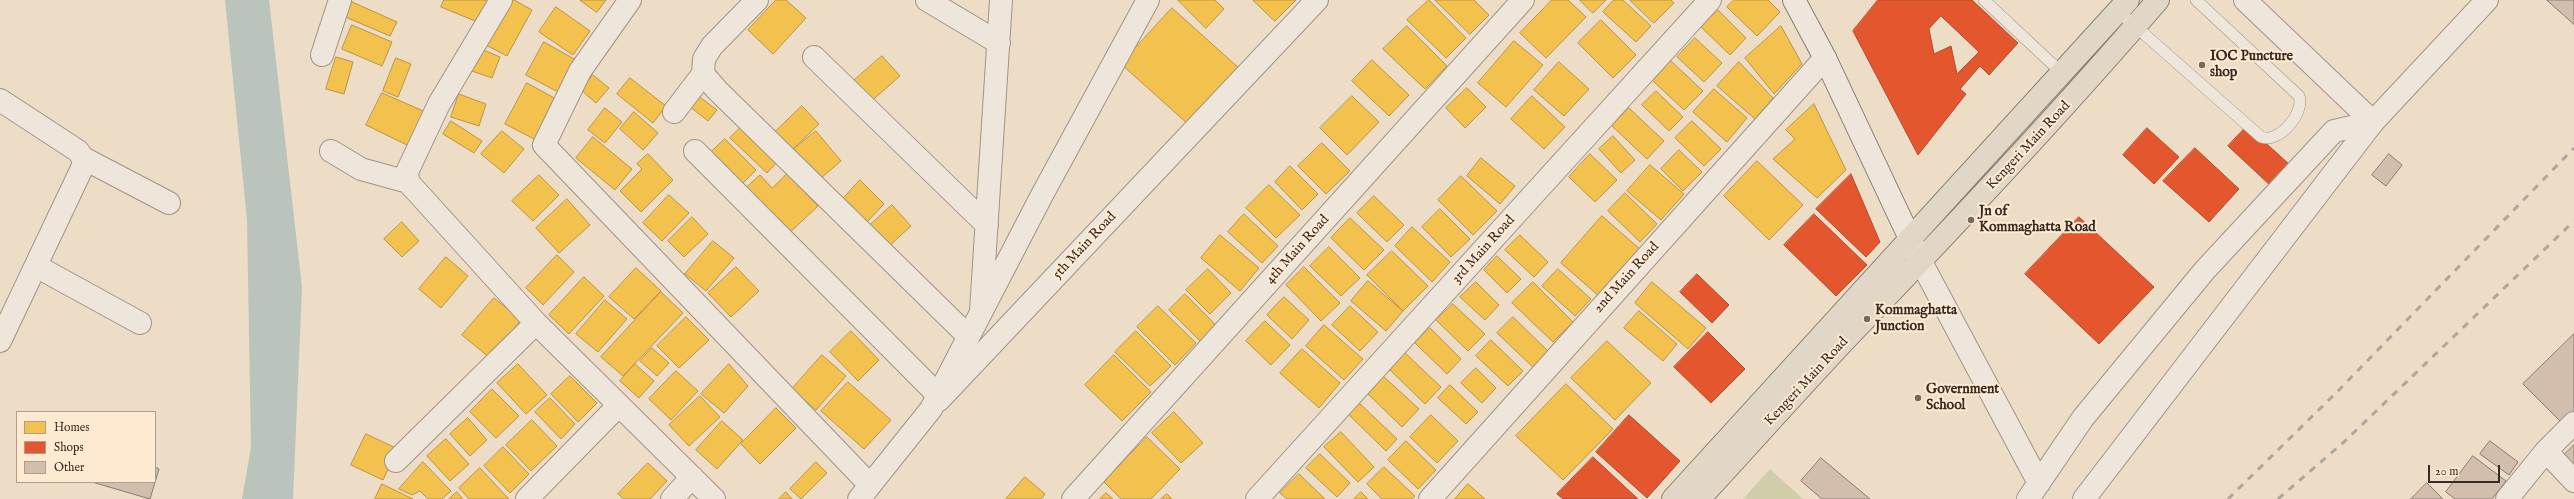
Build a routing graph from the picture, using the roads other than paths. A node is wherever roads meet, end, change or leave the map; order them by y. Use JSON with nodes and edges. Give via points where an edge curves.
{"nodes":[{"id":1,"x":340,"y":0,"type":"edge"},
{"id":2,"x":501,"y":0,"type":"edge"},
{"id":3,"x":630,"y":0,"type":"edge"},
{"id":4,"x":757,"y":0,"type":"edge"},
{"id":5,"x":927,"y":0,"type":"edge"},
{"id":6,"x":1001,"y":0,"type":"edge"},
{"id":7,"x":1148,"y":0,"type":"edge"},
{"id":8,"x":1318,"y":0,"type":"edge"},
{"id":9,"x":1523,"y":0,"type":"edge"},
{"id":10,"x":1710,"y":0,"type":"edge"},
{"id":11,"x":1794,"y":0,"type":"edge"},
{"id":12,"x":1984,"y":0,"type":"edge"},
{"id":13,"x":2158,"y":0,"type":"edge"},
{"id":14,"x":2196,"y":0,"type":"edge"},
{"id":15,"x":2245,"y":0,"type":"edge"},
{"id":16,"x":2483,"y":1,"type":"edge"},
{"id":17,"x":2123,"y":6,"type":"edge"},
{"id":18,"x":2136,"y":26,"type":"junction"},
{"id":19,"x":998,"y":43,"type":"junction"},
{"id":20,"x":322,"y":55,"type":"dead end"},
{"id":21,"x":814,"y":57,"type":"dead end"},
{"id":22,"x":1825,"y":58,"type":"junction"},
{"id":23,"x":2062,"y":73,"type":"junction"},
{"id":24,"x":703,"y":74,"type":"junction"},
{"id":25,"x":0,"y":100,"type":"edge"},
{"id":26,"x":674,"y":112,"type":"dead end"},
{"id":27,"x":2373,"y":122,"type":"junction"},
{"id":28,"x":331,"y":151,"type":"dead end"},
{"id":29,"x":695,"y":151,"type":"dead end"},
{"id":30,"x":83,"y":158,"type":"junction"},
{"id":31,"x":408,"y":182,"type":"junction"},
{"id":32,"x":169,"y":204,"type":"dead end"},
{"id":33,"x":987,"y":225,"type":"junction"},
{"id":34,"x":1910,"y":240,"type":"junction"},
{"id":35,"x":1921,"y":262,"type":"junction"},
{"id":36,"x":36,"y":266,"type":"junction"},
{"id":37,"x":981,"y":311,"type":"junction"},
{"id":38,"x":140,"y":323,"type":"dead end"},
{"id":39,"x":536,"y":323,"type":"junction"},
{"id":40,"x":968,"y":336,"type":"junction"},
{"id":41,"x":0,"y":341,"type":"edge"},
{"id":42,"x":934,"y":402,"type":"junction"},
{"id":43,"x":619,"y":405,"type":"junction"},
{"id":44,"x":2574,"y":423,"type":"edge"},
{"id":45,"x":2546,"y":451,"type":"junction"},
{"id":46,"x":396,"y":461,"type":"dead end"},
{"id":47,"x":692,"y":477,"type":"junction"},
{"id":48,"x":2574,"y":481,"type":"edge"},
{"id":49,"x":2034,"y":491,"type":"edge"},
{"id":50,"x":864,"y":492,"type":"edge"},
{"id":51,"x":527,"y":499,"type":"edge"},
{"id":52,"x":672,"y":499,"type":"edge"},
{"id":53,"x":714,"y":499,"type":"edge"},
{"id":54,"x":1073,"y":499,"type":"edge"},
{"id":55,"x":1257,"y":499,"type":"edge"},
{"id":56,"x":1430,"y":499,"type":"edge"},
{"id":57,"x":1674,"y":499,"type":"edge"},
{"id":58,"x":1699,"y":499,"type":"edge"},
{"id":59,"x":2084,"y":499,"type":"edge"},
{"id":60,"x":2507,"y":499,"type":"edge"}],
"edges":[{"from":1,"to":20,"type":"street"},
{"from":2,"to":31,"type":"street","via":[[439,104],[407,172]]},
{"from":3,"to":50,"type":"street","via":[[580,71],[544,145]]},
{"from":4,"to":24,"type":"street","via":[[712,46],[704,59]]},
{"from":5,"to":19,"type":"street"},
{"from":6,"to":19,"type":"street"},
{"from":7,"to":37,"type":"street"},
{"from":8,"to":42,"type":"street","name":"5th Main Road"},
{"from":9,"to":54,"type":"street","name":"4th Main Road"},
{"from":10,"to":55,"type":"street","name":"3rd Main Road"},
{"from":11,"to":22,"type":"street"},
{"from":12,"to":23,"type":"lane"},
{"from":13,"to":18,"type":"main road","name":"Kengeri Main Road"},
{"from":14,"to":18,"type":"lane","via":[[2299,96],[2299,109],[2289,125],[2274,138],[2261,137]]},
{"from":15,"to":27,"type":"street"},
{"from":16,"to":27,"type":"street"},
{"from":17,"to":18,"type":"lane"},
{"from":17,"to":23,"type":"main road","name":"Kengeri Main Road"},
{"from":18,"to":35,"type":"main road","name":"Kengeri Main Road","via":[[2080,91]]},
{"from":19,"to":33,"type":"street"},
{"from":21,"to":33,"type":"street"},
{"from":22,"to":34,"type":"street"},
{"from":22,"to":56,"type":"street","name":"2nd Main Road"},
{"from":23,"to":34,"type":"main road","name":"Kengeri Main Road"},
{"from":24,"to":26,"type":"street"},
{"from":24,"to":40,"type":"street"},
{"from":25,"to":30,"type":"street","via":[[78,151]]},
{"from":27,"to":49,"type":"street","via":[[2334,131],[2227,246],[2083,418]]},
{"from":27,"to":59,"type":"street"},
{"from":28,"to":31,"type":"street","via":[[360,169]]},
{"from":29,"to":42,"type":"street"},
{"from":30,"to":32,"type":"street"},
{"from":30,"to":36,"type":"street","via":[[83,166]]},
{"from":31,"to":39,"type":"street"},
{"from":33,"to":37,"type":"street"},
{"from":34,"to":35,"type":"street"},
{"from":34,"to":57,"type":"main road","name":"Kengeri Main Road"},
{"from":35,"to":49,"type":"street"},
{"from":35,"to":58,"type":"main road","name":"Kengeri Main Road","via":[[1862,322]]},
{"from":36,"to":38,"type":"street"},
{"from":36,"to":41,"type":"street"},
{"from":37,"to":40,"type":"street"},
{"from":39,"to":43,"type":"street"},
{"from":39,"to":46,"type":"street"},
{"from":40,"to":42,"type":"street"},
{"from":42,"to":50,"type":"street","name":"5th Main Road"},
{"from":43,"to":47,"type":"street"},
{"from":43,"to":51,"type":"street"},
{"from":44,"to":45,"type":"street"},
{"from":45,"to":48,"type":"street"},
{"from":45,"to":60,"type":"street"},
{"from":47,"to":52,"type":"street"},
{"from":47,"to":53,"type":"street"}]}
